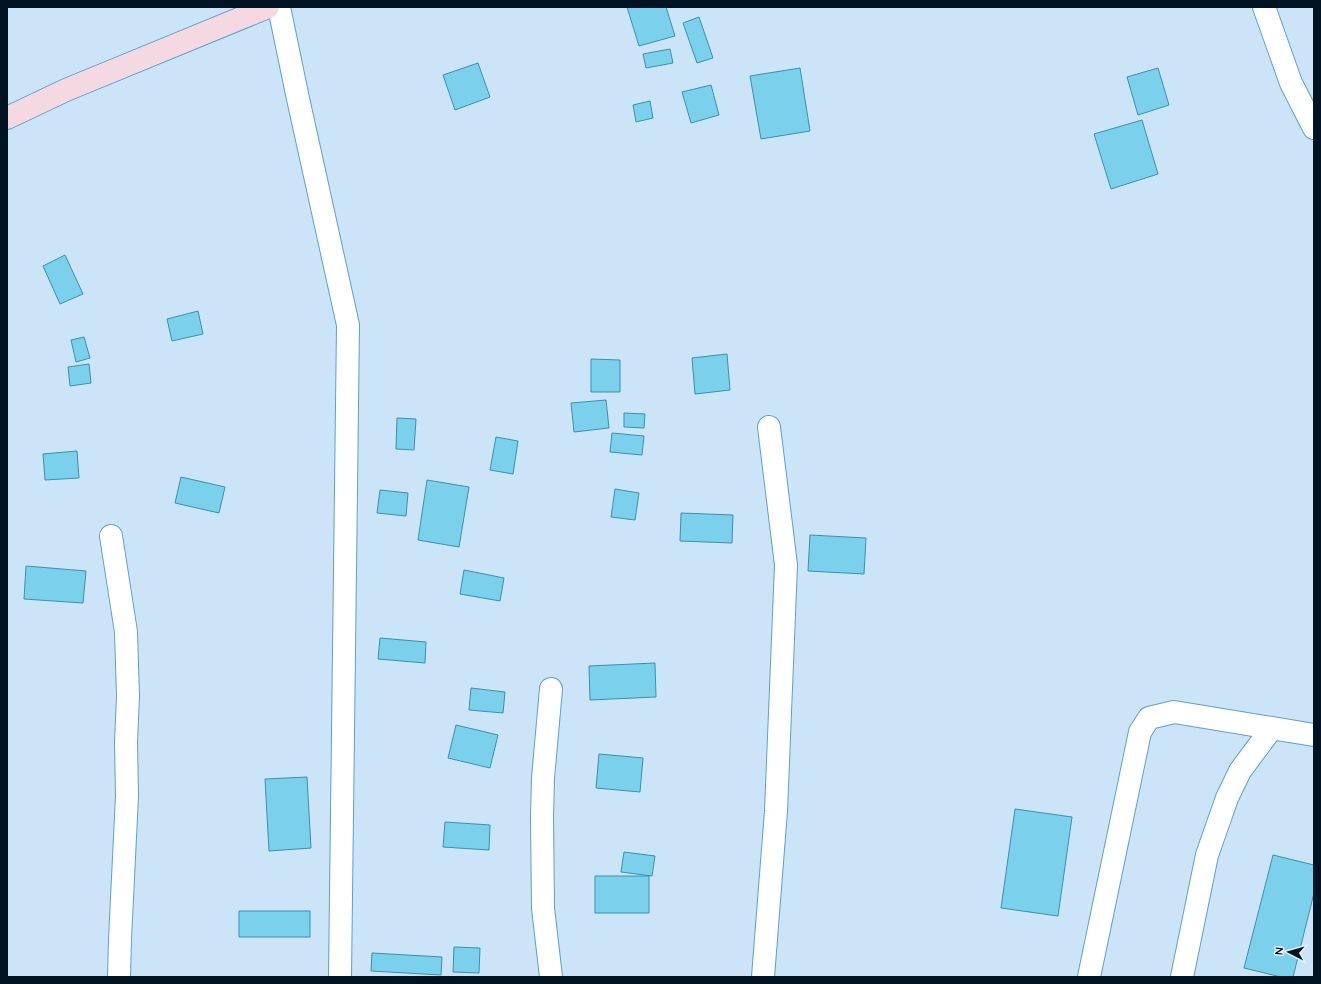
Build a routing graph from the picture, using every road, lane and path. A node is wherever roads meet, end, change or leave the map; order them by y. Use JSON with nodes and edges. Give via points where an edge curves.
{"nodes":[{"id":1,"x":268,"y":7,"type":"edge"},
{"id":2,"x":278,"y":7,"type":"edge"},
{"id":3,"x":1264,"y":7,"type":"edge"},
{"id":4,"x":7,"y":118,"type":"edge"},
{"id":5,"x":1314,"y":128,"type":"edge"},
{"id":6,"x":769,"y":427,"type":"dead end"},
{"id":7,"x":111,"y":536,"type":"dead end"},
{"id":8,"x":551,"y":688,"type":"dead end"},
{"id":9,"x":1272,"y":728,"type":"junction"},
{"id":10,"x":1314,"y":735,"type":"edge"},
{"id":11,"x":119,"y":977,"type":"edge"},
{"id":12,"x":340,"y":977,"type":"edge"},
{"id":13,"x":551,"y":977,"type":"edge"},
{"id":14,"x":763,"y":977,"type":"edge"},
{"id":15,"x":1089,"y":977,"type":"edge"},
{"id":16,"x":1182,"y":977,"type":"edge"}],
"edges":[{"from":1,"to":4,"type":"main road","via":[[66,90]]},
{"from":2,"to":12,"type":"street","via":[[348,325]]},
{"from":3,"to":5,"type":"street","via":[[1291,83]]},
{"from":6,"to":14,"type":"street","via":[[786,565],[776,811]]},
{"from":7,"to":11,"type":"street","via":[[126,632],[128,696],[127,796]]},
{"from":8,"to":13,"type":"street","via":[[542,817],[543,908]]},
{"from":9,"to":10,"type":"street"},
{"from":9,"to":15,"type":"street","via":[[1174,712],[1149,718],[1140,732]]},
{"from":9,"to":16,"type":"street","via":[[1240,771],[1227,798],[1207,855]]}]}
